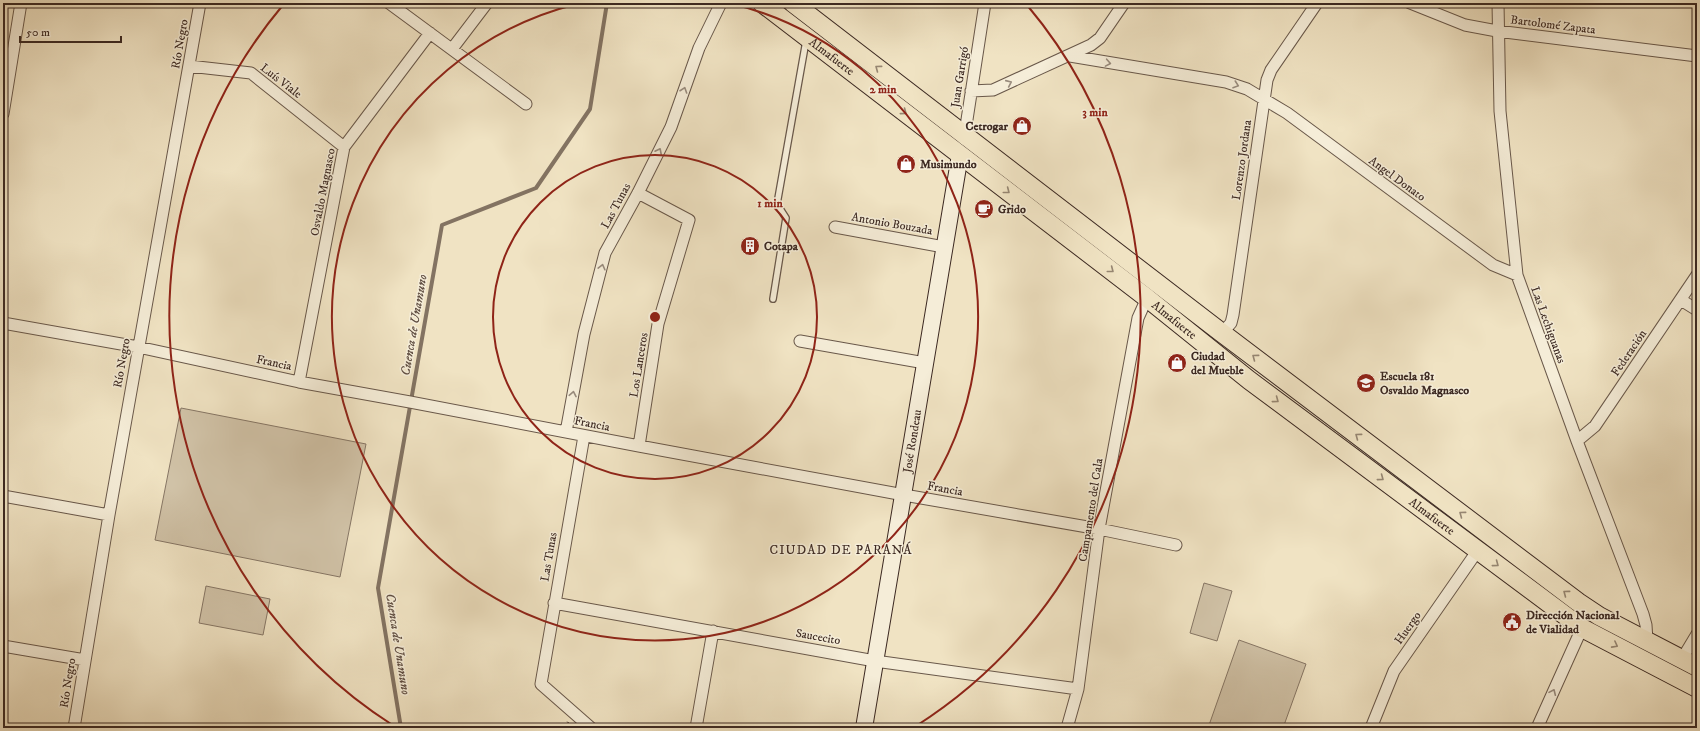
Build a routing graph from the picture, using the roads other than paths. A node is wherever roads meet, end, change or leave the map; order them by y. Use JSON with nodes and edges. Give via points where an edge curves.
{"nodes":[{"id":1,"x":21,"y":3,"type":"edge"},
{"id":2,"x":200,"y":3,"type":"edge"},
{"id":3,"x":389,"y":3,"type":"edge"},
{"id":4,"x":486,"y":3,"type":"edge"},
{"id":5,"x":721,"y":3,"type":"edge"},
{"id":6,"x":762,"y":3,"type":"edge"},
{"id":7,"x":793,"y":3,"type":"edge"},
{"id":8,"x":985,"y":3,"type":"edge"},
{"id":9,"x":1124,"y":3,"type":"edge"},
{"id":10,"x":1318,"y":3,"type":"edge"},
{"id":11,"x":1410,"y":3,"type":"edge"},
{"id":12,"x":1498,"y":3,"type":"edge"},
{"id":13,"x":1497,"y":31,"type":"junction"},
{"id":14,"x":430,"y":33,"type":"junction"},
{"id":15,"x":807,"y":37,"type":"junction"},
{"id":16,"x":452,"y":49,"type":"junction"},
{"id":17,"x":1070,"y":56,"type":"junction"},
{"id":18,"x":1697,"y":56,"type":"edge"},
{"id":19,"x":189,"y":66,"type":"junction"},
{"id":20,"x":971,"y":91,"type":"junction"},
{"id":21,"x":1264,"y":99,"type":"junction"},
{"id":22,"x":526,"y":104,"type":"dead end"},
{"id":23,"x":3,"y":114,"type":"edge"},
{"id":24,"x":965,"y":135,"type":"junction"},
{"id":25,"x":344,"y":148,"type":"junction"},
{"id":26,"x":960,"y":155,"type":"junction"},
{"id":27,"x":638,"y":193,"type":"junction"},
{"id":28,"x":835,"y":227,"type":"dead end"},
{"id":29,"x":944,"y":247,"type":"junction"},
{"id":30,"x":1517,"y":275,"type":"junction"},
{"id":31,"x":1697,"y":275,"type":"edge"},
{"id":32,"x":1147,"y":298,"type":"junction"},
{"id":33,"x":773,"y":299,"type":"dead end"},
{"id":34,"x":1681,"y":300,"type":"junction"},
{"id":35,"x":1697,"y":310,"type":"edge"},
{"id":36,"x":3,"y":323,"type":"edge"},
{"id":37,"x":1222,"y":333,"type":"junction"},
{"id":38,"x":800,"y":341,"type":"dead end"},
{"id":39,"x":138,"y":347,"type":"junction"},
{"id":40,"x":925,"y":363,"type":"junction"},
{"id":41,"x":299,"y":382,"type":"junction"},
{"id":42,"x":566,"y":432,"type":"junction"},
{"id":43,"x":584,"y":436,"type":"junction"},
{"id":44,"x":1577,"y":441,"type":"junction"},
{"id":45,"x":639,"y":446,"type":"junction"},
{"id":46,"x":904,"y":495,"type":"junction"},
{"id":47,"x":3,"y":496,"type":"edge"},
{"id":48,"x":109,"y":515,"type":"junction"},
{"id":49,"x":1099,"y":529,"type":"junction"},
{"id":50,"x":1176,"y":545,"type":"dead end"},
{"id":51,"x":1478,"y":550,"type":"junction"},
{"id":52,"x":554,"y":603,"type":"junction"},
{"id":53,"x":1582,"y":628,"type":"junction"},
{"id":54,"x":713,"y":631,"type":"junction"},
{"id":55,"x":1697,"y":634,"type":"edge"},
{"id":56,"x":1647,"y":641,"type":"junction"},
{"id":57,"x":3,"y":646,"type":"edge"},
{"id":58,"x":85,"y":660,"type":"junction"},
{"id":59,"x":875,"y":661,"type":"junction"},
{"id":60,"x":1690,"y":663,"type":"edge"},
{"id":61,"x":1697,"y":688,"type":"edge"},
{"id":62,"x":1078,"y":689,"type":"junction"},
{"id":63,"x":74,"y":728,"type":"edge"},
{"id":64,"x":591,"y":728,"type":"edge"},
{"id":65,"x":696,"y":728,"type":"edge"},
{"id":66,"x":864,"y":728,"type":"edge"},
{"id":67,"x":1067,"y":728,"type":"edge"},
{"id":68,"x":1371,"y":728,"type":"edge"},
{"id":69,"x":1537,"y":728,"type":"edge"}],
"edges":[{"from":1,"to":23,"type":"street"},
{"from":2,"to":19,"type":"street","name":"Río Negro"},
{"from":3,"to":14,"type":"street"},
{"from":4,"to":16,"type":"street"},
{"from":27,"to":5,"type":"street","name":"Las Tunas","one_way":true,"via":[[671,127],[699,48]]},
{"from":6,"to":15,"type":"main road","name":"Almafuerte"},
{"from":24,"to":7,"type":"main road","name":"Almafuerte","one_way":true},
{"from":8,"to":20,"type":"street","name":"Juan Garrigó"},
{"from":9,"to":17,"type":"street","via":[[1100,38]]},
{"from":10,"to":21,"type":"street","name":"Lorenzo Jordana","via":[[1271,70]]},
{"from":11,"to":13,"type":"street","name":"Bartolomé Zapata","via":[[1465,25]]},
{"from":12,"to":13,"type":"street","name":"Las Lechiguanas"},
{"from":13,"to":18,"type":"street","name":"Bartolomé Zapata"},
{"from":13,"to":30,"type":"street","name":"Las Lechiguanas","via":[[1500,111]]},
{"from":14,"to":16,"type":"street"},
{"from":14,"to":25,"type":"street","name":"Osvaldo Magnasco"},
{"from":15,"to":26,"type":"main road","name":"Almafuerte","one_way":true},
{"from":15,"to":33,"type":"lane","via":[[777,204],[786,218]]},
{"from":16,"to":22,"type":"street"},
{"from":20,"to":17,"type":"street","one_way":true,"via":[[993,90]]},
{"from":17,"to":21,"type":"street","name":"Angel Donato","one_way":true,"via":[[1226,82],[1247,89]]},
{"from":19,"to":25,"type":"street","name":"Luís Viale","via":[[250,73]]},
{"from":19,"to":39,"type":"street","name":"Río Negro"},
{"from":20,"to":24,"type":"street","name":"Juan Garrigó"},
{"from":21,"to":30,"type":"street","name":"Angel Donato","via":[[1287,113],[1493,265]]},
{"from":21,"to":37,"type":"street","name":"Lorenzo Jordana","via":[[1233,315],[1231,323]]},
{"from":24,"to":26,"type":"street","name":"Juan Garrigó"},
{"from":24,"to":37,"type":"main road","name":"Almafuerte"},
{"from":25,"to":41,"type":"street","name":"Osvaldo Magnasco"},
{"from":26,"to":29,"type":"street","name":"José Rondeau"},
{"from":26,"to":32,"type":"main road","name":"Almafuerte","one_way":true},
{"from":42,"to":27,"type":"street","name":"Las Tunas","one_way":true,"via":[[584,334],[605,253]]},
{"from":27,"to":45,"type":"street","name":"Los Lanceros","via":[[689,220],[658,324]]},
{"from":28,"to":29,"type":"street","name":"Antonio Bouzada"},
{"from":29,"to":40,"type":"street","name":"José Rondeau"},
{"from":30,"to":44,"type":"street","name":"Las Lechiguanas"},
{"from":31,"to":34,"type":"street","name":"Federación"},
{"from":32,"to":49,"type":"street","name":"Campamento del Cala","via":[[1138,318]]},
{"from":32,"to":51,"type":"main road","name":"Almafuerte","one_way":true,"via":[[1249,380]]},
{"from":34,"to":35,"type":"street"},
{"from":34,"to":44,"type":"street","name":"Federación","via":[[1595,426]]},
{"from":36,"to":39,"type":"street","name":"Francia"},
{"from":56,"to":37,"type":"main road","name":"Almafuerte","one_way":true,"via":[[1578,602]]},
{"from":38,"to":40,"type":"street"},
{"from":39,"to":41,"type":"street","name":"Francia"},
{"from":39,"to":48,"type":"street","name":"Río Negro"},
{"from":40,"to":46,"type":"street","name":"José Rondeau"},
{"from":41,"to":42,"type":"street","name":"Francia"},
{"from":42,"to":43,"type":"street","name":"Francia"},
{"from":43,"to":45,"type":"street","name":"Francia"},
{"from":43,"to":52,"type":"street","name":"Las Tunas"},
{"from":44,"to":56,"type":"street","name":"Las Lechiguanas","via":[[1646,624]]},
{"from":45,"to":46,"type":"street","name":"Francia"},
{"from":46,"to":49,"type":"street","name":"Francia"},
{"from":46,"to":59,"type":"street","name":"José Rondeau"},
{"from":47,"to":48,"type":"street"},
{"from":48,"to":58,"type":"street","name":"Río Negro"},
{"from":49,"to":50,"type":"street","name":"Francia"},
{"from":49,"to":62,"type":"street","name":"Campamento del Cala"},
{"from":51,"to":53,"type":"main road","name":"Almafuerte","one_way":true},
{"from":51,"to":68,"type":"street","name":"Huergo","via":[[1394,671]]},
{"from":52,"to":54,"type":"street","name":"Saucecito"},
{"from":52,"to":64,"type":"street","name":"Las Tunas","via":[[541,684]]},
{"from":53,"to":61,"type":"main road","name":"Almafuerte","one_way":true},
{"from":69,"to":53,"type":"street","one_way":true},
{"from":54,"to":59,"type":"street","name":"Saucecito"},
{"from":54,"to":65,"type":"street"},
{"from":55,"to":60,"type":"street"},
{"from":56,"to":60,"type":"main road","name":"Almafuerte"},
{"from":57,"to":58,"type":"street"},
{"from":58,"to":63,"type":"street","name":"Río Negro"},
{"from":59,"to":62,"type":"street","name":"Saucecito"},
{"from":59,"to":66,"type":"street","name":"José Rondeau"},
{"from":62,"to":67,"type":"street","name":"Campamento del Cala"}]}
